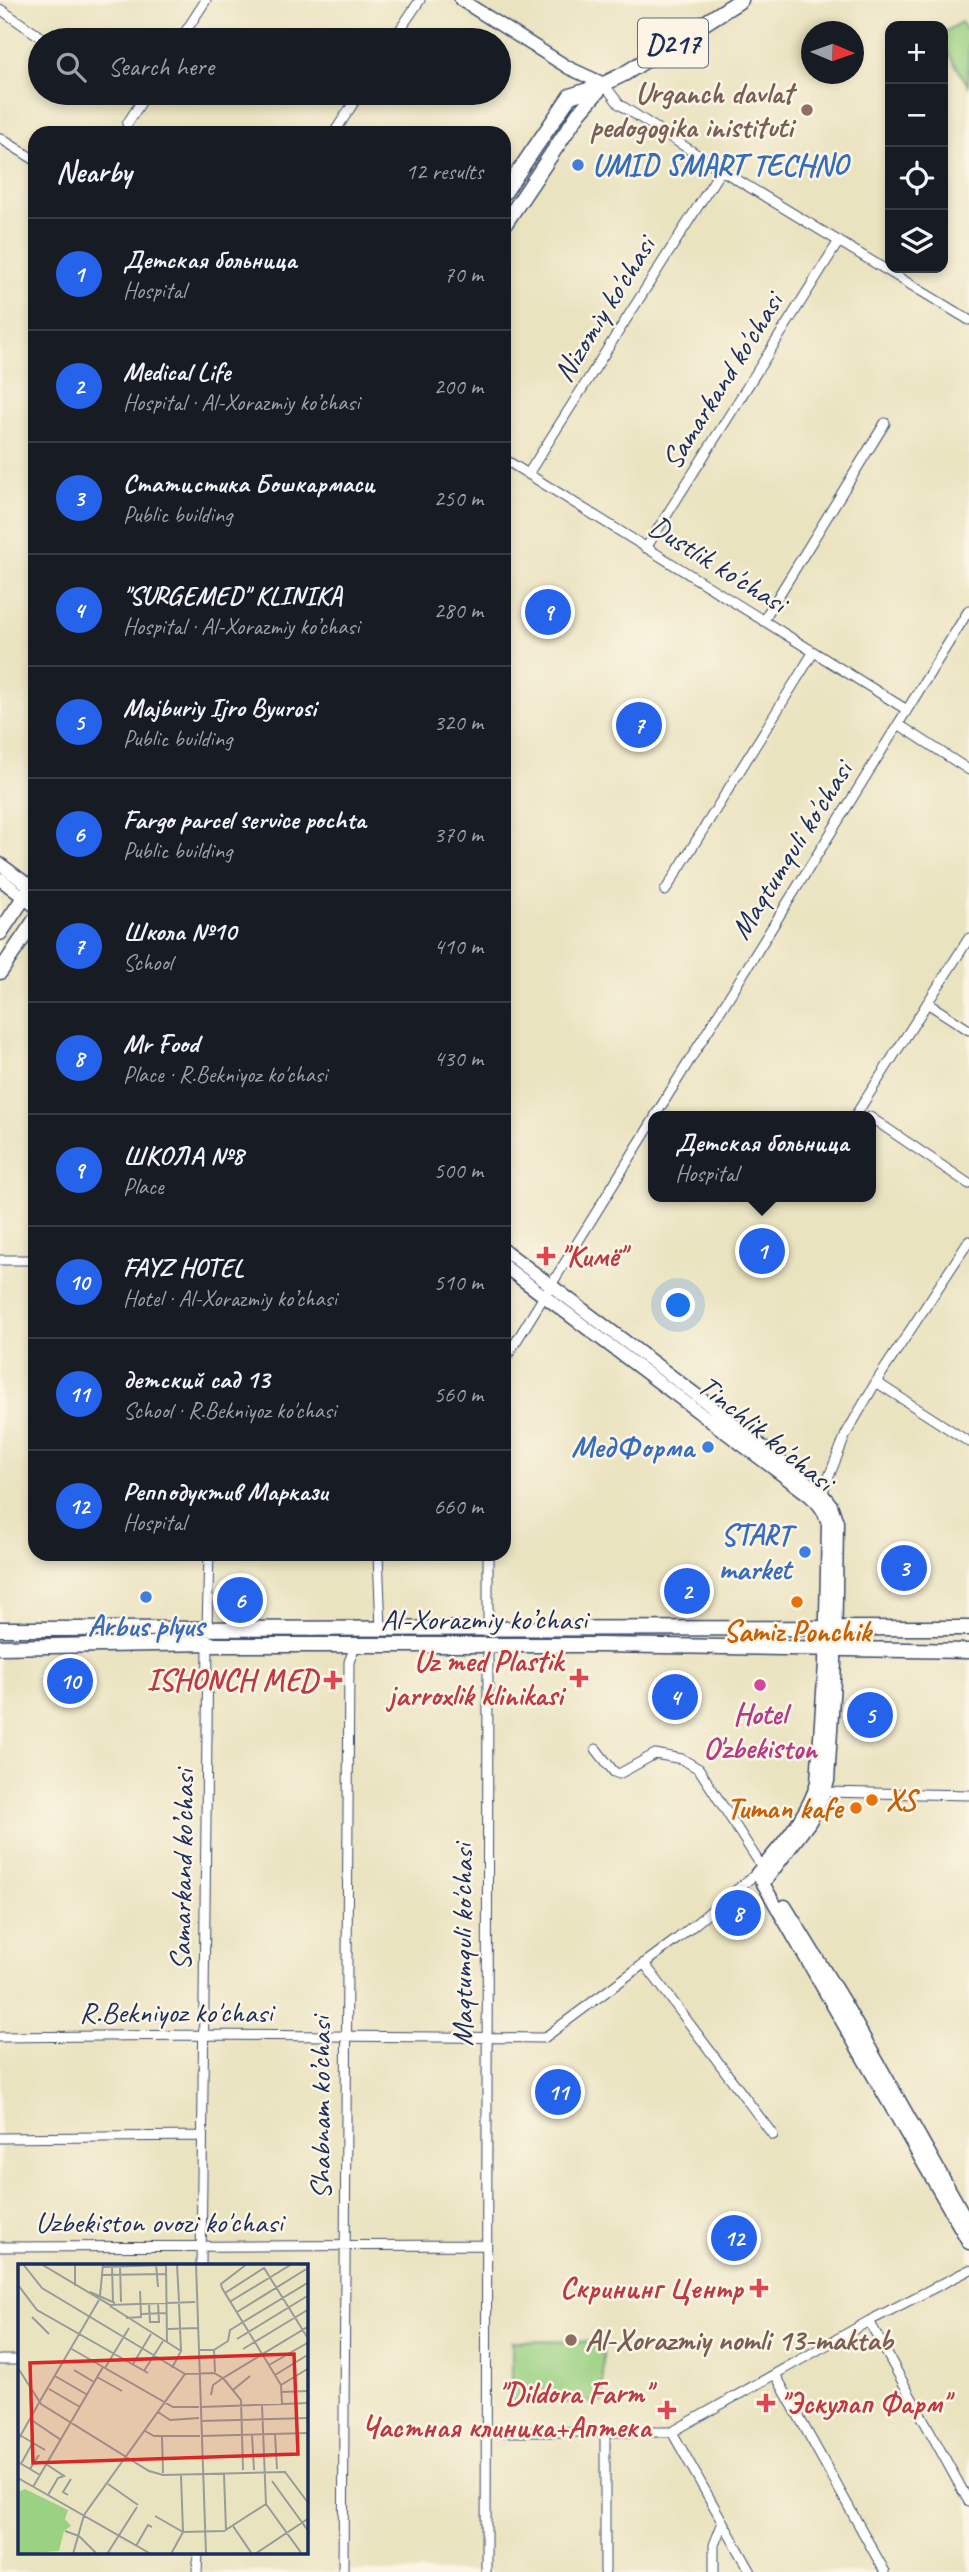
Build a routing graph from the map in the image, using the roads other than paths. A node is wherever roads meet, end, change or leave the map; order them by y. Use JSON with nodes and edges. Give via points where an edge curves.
{"nodes":[{"id":1,"x":192,"y":0,"type":"edge"},
{"id":2,"x":420,"y":0,"type":"edge"},
{"id":3,"x":461,"y":0,"type":"edge"},
{"id":4,"x":741,"y":0,"type":"edge"},
{"id":5,"x":204,"y":3,"type":"edge"},
{"id":6,"x":480,"y":5,"type":"edge"},
{"id":7,"x":0,"y":9,"type":"edge"},
{"id":8,"x":28,"y":28,"type":"edge"},
{"id":9,"x":188,"y":28,"type":"edge"},
{"id":10,"x":401,"y":28,"type":"edge"},
{"id":11,"x":604,"y":84,"type":"junction"},
{"id":12,"x":139,"y":105,"type":"edge"},
{"id":13,"x":352,"y":105,"type":"edge"},
{"id":14,"x":127,"y":124,"type":"dead end"},
{"id":15,"x":339,"y":126,"type":"edge"},
{"id":16,"x":0,"y":138,"type":"edge"},
{"id":17,"x":28,"y":156,"type":"edge"},
{"id":18,"x":722,"y":170,"type":"junction"},
{"id":19,"x":511,"y":183,"type":"edge"},
{"id":20,"x":511,"y":215,"type":"edge"},
{"id":21,"x":839,"y":241,"type":"junction"},
{"id":22,"x":969,"y":320,"type":"edge"},
{"id":23,"x":885,"y":423,"type":"dead end"},
{"id":24,"x":511,"y":463,"type":"edge"},
{"id":25,"x":528,"y":474,"type":"junction"},
{"id":26,"x":646,"y":548,"type":"junction"},
{"id":27,"x":969,"y":610,"type":"edge"},
{"id":28,"x":763,"y":621,"type":"junction"},
{"id":29,"x":813,"y":653,"type":"junction"},
{"id":30,"x":907,"y":710,"type":"junction"},
{"id":31,"x":898,"y":724,"type":"junction"},
{"id":32,"x":969,"y":770,"type":"edge"},
{"id":33,"x":0,"y":864,"type":"edge"},
{"id":34,"x":0,"y":879,"type":"edge"},
{"id":35,"x":28,"y":888,"type":"edge"},
{"id":36,"x":28,"y":890,"type":"edge"},
{"id":37,"x":665,"y":891,"type":"dead end"},
{"id":38,"x":28,"y":897,"type":"edge"},
{"id":39,"x":28,"y":930,"type":"edge"},
{"id":40,"x":0,"y":933,"type":"edge"},
{"id":41,"x":969,"y":938,"type":"edge"},
{"id":42,"x":0,"y":972,"type":"edge"},
{"id":43,"x":927,"y":1003,"type":"junction"},
{"id":44,"x":969,"y":1030,"type":"edge"},
{"id":45,"x":658,"y":1111,"type":"edge"},
{"id":46,"x":858,"y":1111,"type":"edge"},
{"id":47,"x":876,"y":1121,"type":"edge"},
{"id":48,"x":648,"y":1128,"type":"edge"},
{"id":49,"x":969,"y":1184,"type":"edge"},
{"id":50,"x":969,"y":1241,"type":"edge"},
{"id":51,"x":511,"y":1256,"type":"edge"},
{"id":52,"x":28,"y":1259,"type":"edge"},
{"id":53,"x":0,"y":1260,"type":"edge"},
{"id":54,"x":511,"y":1270,"type":"edge"},
{"id":55,"x":548,"y":1290,"type":"junction"},
{"id":56,"x":511,"y":1350,"type":"edge"},
{"id":57,"x":876,"y":1382,"type":"junction"},
{"id":58,"x":969,"y":1442,"type":"edge"},
{"id":59,"x":820,"y":1498,"type":"junction"},
{"id":60,"x":209,"y":1561,"type":"edge"},
{"id":61,"x":378,"y":1561,"type":"edge"},
{"id":62,"x":488,"y":1561,"type":"edge"},
{"id":63,"x":488,"y":1628,"type":"junction"},
{"id":64,"x":831,"y":1628,"type":"junction"},
{"id":65,"x":969,"y":1628,"type":"edge"},
{"id":66,"x":0,"y":1629,"type":"edge"},
{"id":67,"x":381,"y":1629,"type":"junction"},
{"id":68,"x":208,"y":1636,"type":"junction"},
{"id":69,"x":488,"y":1644,"type":"junction"},
{"id":70,"x":355,"y":1646,"type":"junction"},
{"id":71,"x":0,"y":1647,"type":"edge"},
{"id":72,"x":831,"y":1650,"type":"junction"},
{"id":73,"x":969,"y":1651,"type":"edge"},
{"id":74,"x":596,"y":1749,"type":"dead end"},
{"id":75,"x":825,"y":1792,"type":"junction"},
{"id":76,"x":969,"y":1795,"type":"edge"},
{"id":77,"x":762,"y":1876,"type":"junction"},
{"id":78,"x":644,"y":1964,"type":"junction"},
{"id":79,"x":204,"y":2035,"type":"junction"},
{"id":80,"x":345,"y":2036,"type":"junction"},
{"id":81,"x":0,"y":2038,"type":"edge"},
{"id":82,"x":486,"y":2039,"type":"junction"},
{"id":83,"x":773,"y":2135,"type":"dead end"},
{"id":84,"x":201,"y":2136,"type":"junction"},
{"id":85,"x":0,"y":2138,"type":"edge"},
{"id":86,"x":969,"y":2224,"type":"edge"},
{"id":87,"x":969,"y":2243,"type":"edge"},
{"id":88,"x":485,"y":2245,"type":"junction"},
{"id":89,"x":345,"y":2246,"type":"junction"},
{"id":90,"x":0,"y":2247,"type":"edge"},
{"id":91,"x":201,"y":2247,"type":"junction"},
{"id":92,"x":201,"y":2264,"type":"edge"},
{"id":93,"x":969,"y":2270,"type":"edge"},
{"id":94,"x":869,"y":2321,"type":"junction"},
{"id":95,"x":0,"y":2360,"type":"edge"},
{"id":96,"x":18,"y":2360,"type":"edge"},
{"id":97,"x":775,"y":2374,"type":"junction"},
{"id":98,"x":605,"y":2431,"type":"junction"},
{"id":99,"x":485,"y":2432,"type":"junction"},
{"id":100,"x":672,"y":2432,"type":"junction"},
{"id":101,"x":969,"y":2502,"type":"edge"},
{"id":102,"x":723,"y":2522,"type":"junction"},
{"id":103,"x":198,"y":2554,"type":"edge"},
{"id":104,"x":197,"y":2572,"type":"edge"},
{"id":105,"x":343,"y":2572,"type":"edge"},
{"id":106,"x":486,"y":2572,"type":"edge"},
{"id":107,"x":606,"y":2572,"type":"edge"},
{"id":108,"x":714,"y":2572,"type":"edge"},
{"id":109,"x":751,"y":2572,"type":"edge"},
{"id":110,"x":884,"y":2572,"type":"edge"}],
"edges":[{"from":1,"to":5,"type":"street"},
{"from":2,"to":10,"type":"street"},
{"from":3,"to":6,"type":"main road"},
{"from":4,"to":11,"type":"main road","number":"D217"},
{"from":5,"to":9,"type":"street"},
{"from":6,"to":11,"type":"main road","via":[[569,68]]},
{"from":7,"to":8,"type":"street"},
{"from":11,"to":18,"type":"street","via":[[620,104]]},
{"from":11,"to":19,"type":"main road","number":"D217","via":[[570,96]]},
{"from":11,"to":20,"type":"main road","number":"D217","via":[[579,113]]},
{"from":12,"to":14,"type":"street"},
{"from":13,"to":15,"type":"street"},
{"from":16,"to":17,"type":"street"},
{"from":18,"to":21,"type":"street"},
{"from":18,"to":25,"type":"street","name":"Nizomiy ko'chasi"},
{"from":21,"to":22,"type":"street"},
{"from":21,"to":26,"type":"street","name":"Samarkand ko'chasi"},
{"from":23,"to":28,"type":"street"},
{"from":24,"to":25,"type":"street","name":"Dustlik ko'chasi"},
{"from":25,"to":26,"type":"street","name":"Dustlik ko'chasi"},
{"from":26,"to":28,"type":"street","name":"Dustlik ko'chasi"},
{"from":27,"to":30,"type":"street","name":"Maqtumquli ko'chasi"},
{"from":28,"to":29,"type":"street","name":"Dustlik ko'chasi"},
{"from":29,"to":30,"type":"street","name":"Dustlik ko'chasi"},
{"from":29,"to":37,"type":"street"},
{"from":30,"to":31,"type":"street","name":"Maqtumquli ko'chasi"},
{"from":31,"to":32,"type":"street"},
{"from":31,"to":45,"type":"street","name":"Maqtumquli ko'chasi"},
{"from":33,"to":35,"type":"main road"},
{"from":34,"to":36,"type":"main road"},
{"from":38,"to":40,"type":"main road"},
{"from":39,"to":42,"type":"main road"},
{"from":41,"to":43,"type":"street"},
{"from":43,"to":44,"type":"street"},
{"from":43,"to":46,"type":"street"},
{"from":47,"to":49,"type":"street"},
{"from":48,"to":55,"type":"street","name":"Maqtumquli ko'chasi"},
{"from":50,"to":57,"type":"street"},
{"from":51,"to":55,"type":"main road","name":"Tinchlik ko'chasi"},
{"from":52,"to":53,"type":"street"},
{"from":54,"to":55,"type":"main road","name":"Tinchlik ko'chasi"},
{"from":55,"to":56,"type":"street","name":"Maqtumquli ko'chasi"},
{"from":55,"to":59,"type":"main road","name":"Tinchlik ko'chasi"},
{"from":57,"to":58,"type":"street"},
{"from":57,"to":59,"type":"street","via":[[846,1434]]},
{"from":59,"to":64,"type":"main road","name":"Tinchlik ko'chasi","via":[[831,1505],[837,1522]]},
{"from":60,"to":68,"type":"street","name":"Samarkand ko’chasi"},
{"from":61,"to":67,"type":"street"},
{"from":62,"to":63,"type":"street"},
{"from":63,"to":64,"type":"main road","name":"Al-Xorazmiy ko’chasi"},
{"from":63,"to":67,"type":"main road","name":"Al-Xorazmiy ko’chasi"},
{"from":64,"to":65,"type":"main road","name":"Al-Xorazmiy ko’chasi"},
{"from":64,"to":72,"type":"main road","name":"Tinchlik ko'chasi"},
{"from":66,"to":68,"type":"main road","name":"Al-Xorazmiy ko’chasi"},
{"from":67,"to":68,"type":"main road","name":"Al-Xorazmiy ko’chasi"},
{"from":68,"to":70,"type":"main road","name":"Al-Xorazmiy ko’chasi","via":[[214,1645]]},
{"from":68,"to":71,"type":"main road","name":"Al-Xorazmiy ko’chasi"},
{"from":68,"to":79,"type":"street","name":"Samarkand ko’chasi"},
{"from":69,"to":70,"type":"main road","name":"Al-Xorazmiy ko’chasi"},
{"from":69,"to":72,"type":"main road","name":"Al-Xorazmiy ko’chasi"},
{"from":69,"to":82,"type":"street","name":"Maqtumquli ko'chasi"},
{"from":70,"to":80,"type":"street","name":"Shabnam ko’chasi","via":[[349,1662]]},
{"from":72,"to":73,"type":"main road","name":"Al-Xorazmiy ko’chasi"},
{"from":72,"to":75,"type":"main road","name":"Tinchlik ko'chasi","via":[[830,1769]]},
{"from":72,"to":77,"type":"main road","name":"Tinchlik ko'chasi","via":[[815,1791]]},
{"from":74,"to":77,"type":"street","via":[[619,1774],[655,1754],[682,1759],[699,1769]]},
{"from":75,"to":76,"type":"street"},
{"from":75,"to":77,"type":"main road","name":"Tinchlik ko'chasi","via":[[809,1823]]},
{"from":77,"to":78,"type":"street","name":"R.Bekniyoz ko'chasi"},
{"from":77,"to":86,"type":"main road","via":[[843,2000]]},
{"from":77,"to":87,"type":"main road"},
{"from":78,"to":82,"type":"street","name":"R.Bekniyoz ko'chasi","via":[[544,2038]]},
{"from":78,"to":83,"type":"street"},
{"from":79,"to":80,"type":"street","name":"R.Bekniyoz ko'chasi"},
{"from":79,"to":81,"type":"street","name":"R.Bekniyoz ko'chasi"},
{"from":79,"to":84,"type":"street","name":"Samarkand ko’chasi"},
{"from":80,"to":82,"type":"street","name":"R.Bekniyoz ko'chasi"},
{"from":80,"to":89,"type":"street","name":"Shabnam ko’chasi"},
{"from":82,"to":88,"type":"street","name":"Maqtumquli ko'chasi"},
{"from":84,"to":85,"type":"street"},
{"from":84,"to":91,"type":"street","name":"Samarkand ko’chasi"},
{"from":88,"to":89,"type":"street","name":"Uzbekiston ovozi ko'chasi"},
{"from":88,"to":99,"type":"street","name":"Maqtumquli ko'chasi"},
{"from":89,"to":91,"type":"street","name":"Uzbekiston ovozi ko'chasi"},
{"from":89,"to":105,"type":"street","name":"Shabnam ko’chasi"},
{"from":90,"to":91,"type":"street","name":"Uzbekiston ovozi ko'chasi"},
{"from":91,"to":92,"type":"street","name":"Samarkand ko’chasi"},
{"from":93,"to":94,"type":"street"},
{"from":94,"to":97,"type":"street"},
{"from":94,"to":101,"type":"street"},
{"from":95,"to":96,"type":"street"},
{"from":97,"to":100,"type":"street"},
{"from":97,"to":110,"type":"street"},
{"from":98,"to":99,"type":"street"},
{"from":98,"to":100,"type":"street"},
{"from":98,"to":107,"type":"street"},
{"from":99,"to":106,"type":"street","name":"Maqtumquli ko'chasi"},
{"from":100,"to":102,"type":"street"},
{"from":102,"to":108,"type":"street","via":[[714,2545]]},
{"from":102,"to":109,"type":"street"},
{"from":103,"to":104,"type":"street"}]}
